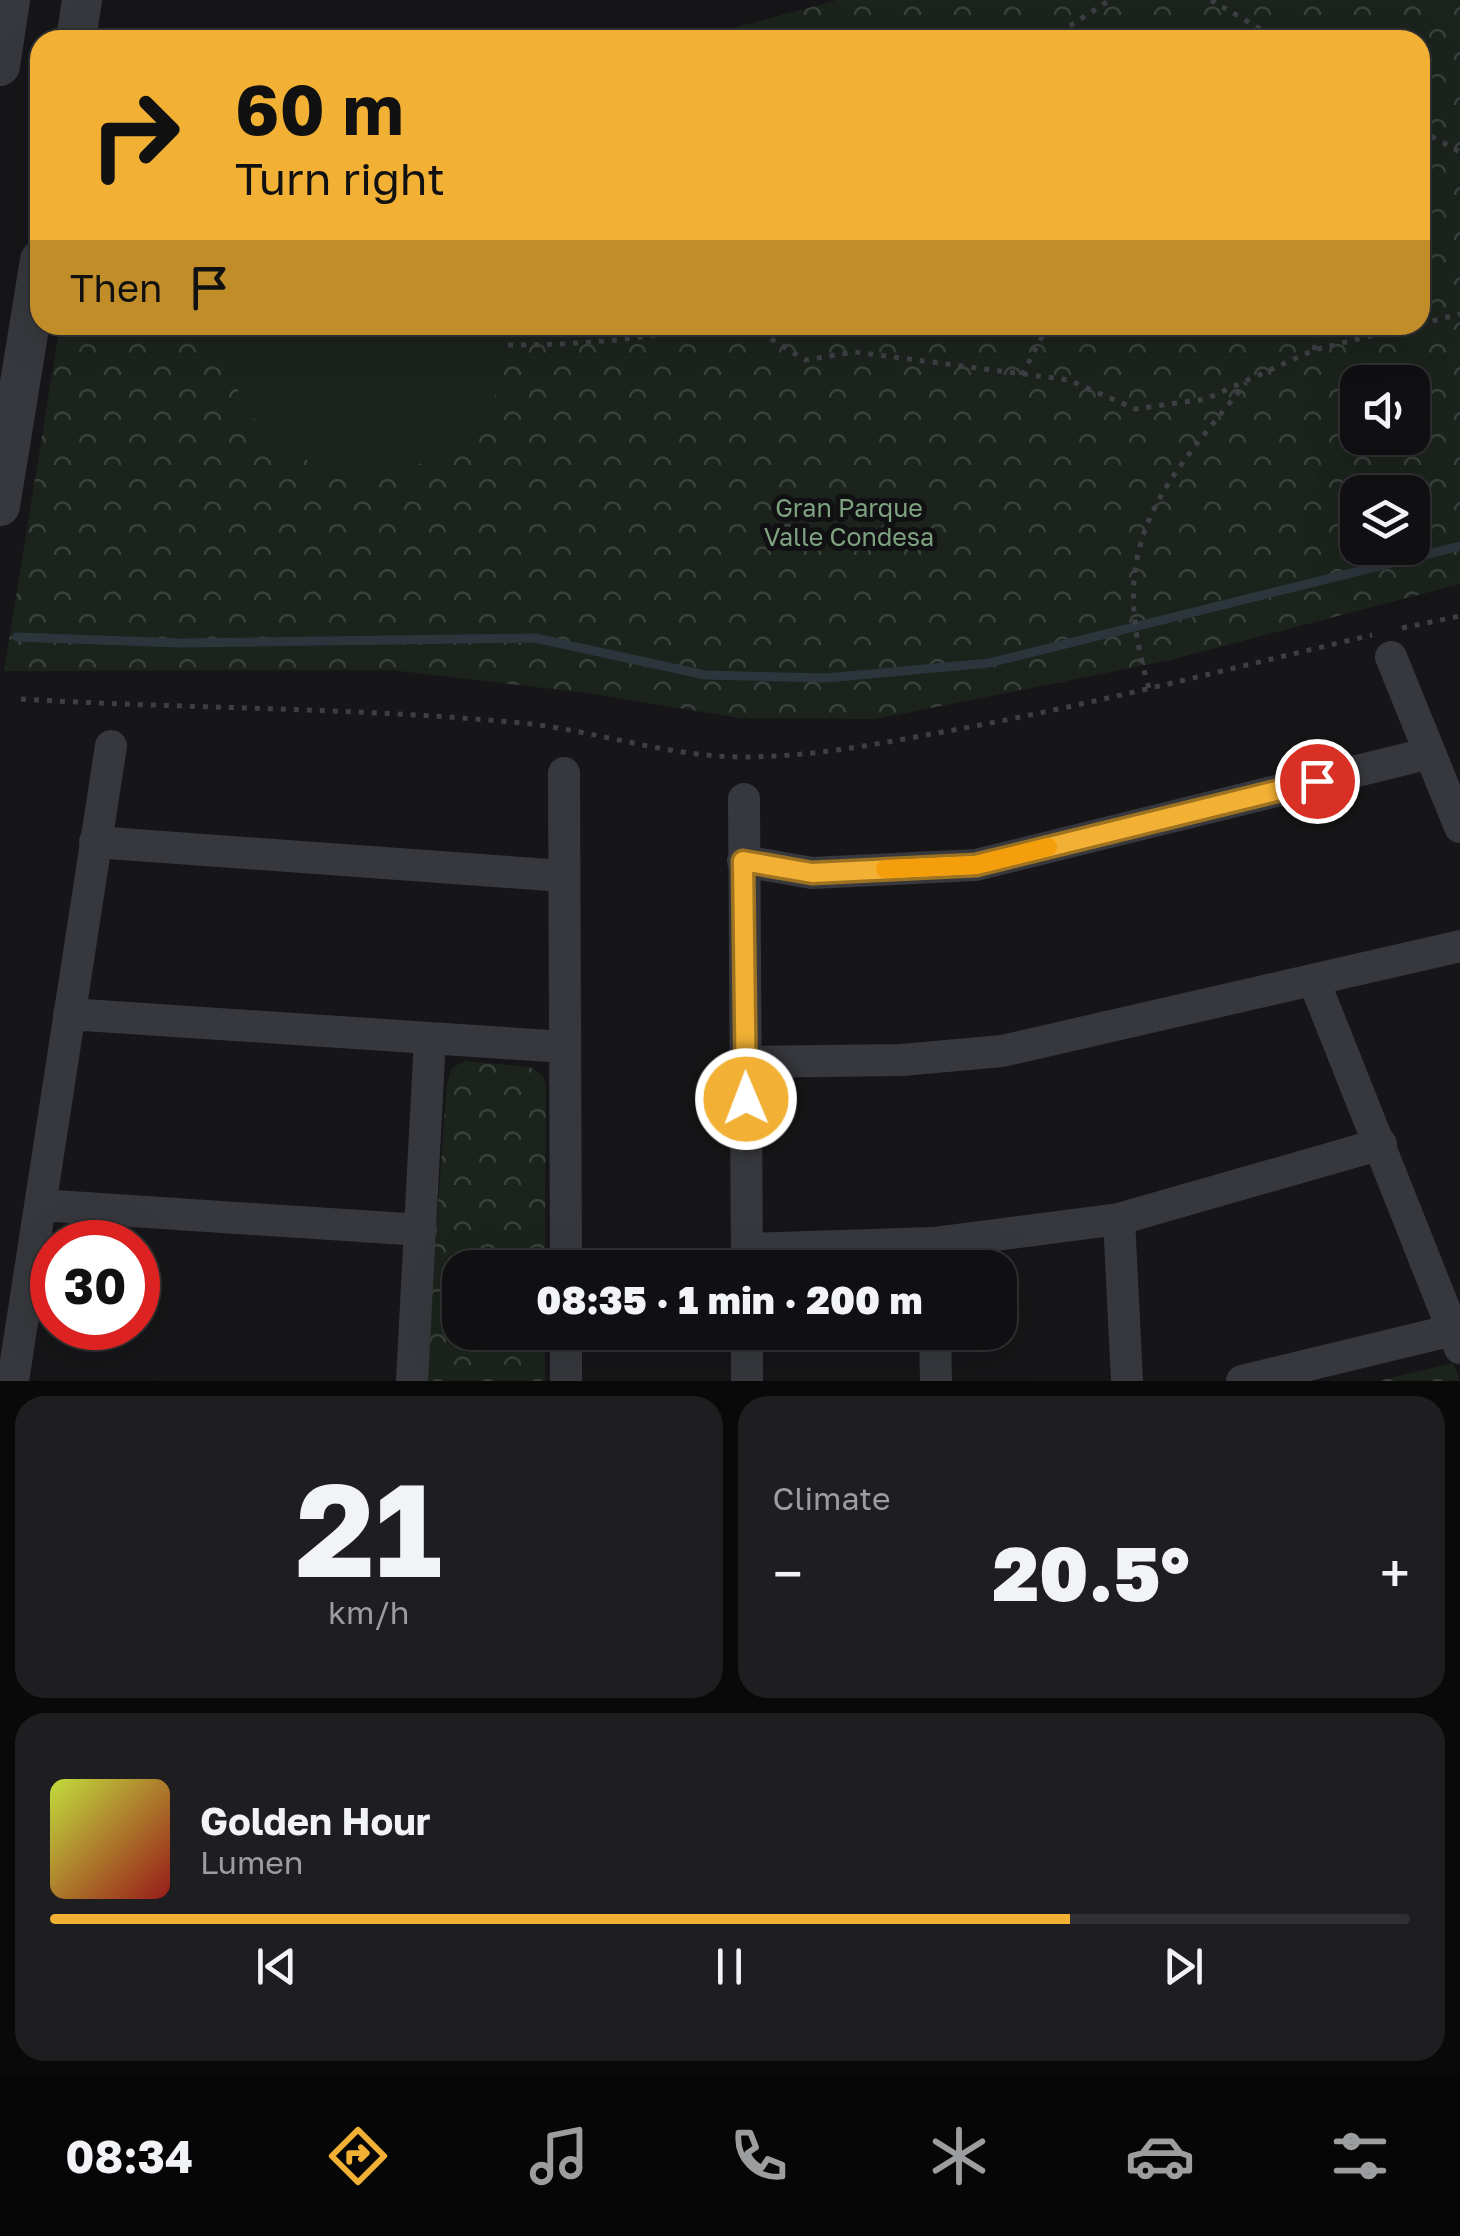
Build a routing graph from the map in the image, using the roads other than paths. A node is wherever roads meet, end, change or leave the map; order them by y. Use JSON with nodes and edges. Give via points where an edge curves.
{"nodes":[{"id":1,"x":10,"y":0,"type":"edge"},
{"id":2,"x":82,"y":0,"type":"edge"},
{"id":3,"x":78,"y":30,"type":"edge"},
{"id":4,"x":0,"y":66,"type":"edge"},
{"id":5,"x":30,"y":322,"type":"edge"},
{"id":6,"x":0,"y":506,"type":"edge"},
{"id":7,"x":1385,"y":641,"type":"road end"},
{"id":8,"x":110,"y":746,"type":"dead end"},
{"id":9,"x":1430,"y":752,"type":"junction"},
{"id":10,"x":564,"y":774,"type":"dead end"},
{"id":11,"x":744,"y":799,"type":"dead end"},
{"id":12,"x":1460,"y":827,"type":"edge"},
{"id":13,"x":96,"y":842,"type":"junction"},
{"id":14,"x":743,"y":861,"type":"junction"},
{"id":15,"x":564,"y":876,"type":"junction"},
{"id":16,"x":1460,"y":946,"type":"edge"},
{"id":17,"x":1314,"y":981,"type":"junction"},
{"id":18,"x":69,"y":1014,"type":"junction"},
{"id":19,"x":430,"y":1038,"type":"junction"},
{"id":20,"x":565,"y":1047,"type":"junction"},
{"id":21,"x":745,"y":1062,"type":"junction"},
{"id":22,"x":1381,"y":1144,"type":"junction"},
{"id":23,"x":40,"y":1205,"type":"junction"},
{"id":24,"x":1119,"y":1219,"type":"junction"},
{"id":25,"x":420,"y":1230,"type":"junction"},
{"id":26,"x":566,"y":1250,"type":"edge"},
{"id":27,"x":747,"y":1250,"type":"edge"},
{"id":28,"x":963,"y":1250,"type":"edge"},
{"id":29,"x":1456,"y":1339,"type":"edge"},
{"id":30,"x":566,"y":1350,"type":"edge"},
{"id":31,"x":747,"y":1350,"type":"edge"},
{"id":32,"x":935,"y":1350,"type":"edge"},
{"id":33,"x":14,"y":1381,"type":"edge"},
{"id":34,"x":412,"y":1381,"type":"edge"},
{"id":35,"x":566,"y":1381,"type":"edge"},
{"id":36,"x":748,"y":1381,"type":"edge"},
{"id":37,"x":936,"y":1381,"type":"edge"},
{"id":38,"x":1126,"y":1381,"type":"edge"},
{"id":39,"x":1242,"y":1381,"type":"edge"}],
"edges":[{"from":1,"to":4,"type":"street"},
{"from":2,"to":3,"type":"street"},
{"from":5,"to":6,"type":"street"},
{"from":7,"to":9,"type":"street"},
{"from":8,"to":13,"type":"street"},
{"from":9,"to":12,"type":"street"},
{"from":9,"to":14,"type":"street","via":[[976,865],[812,873]]},
{"from":10,"to":15,"type":"street"},
{"from":11,"to":14,"type":"street"},
{"from":13,"to":15,"type":"street"},
{"from":13,"to":18,"type":"street"},
{"from":14,"to":21,"type":"street"},
{"from":15,"to":20,"type":"street"},
{"from":16,"to":17,"type":"street"},
{"from":17,"to":21,"type":"street","via":[[1002,1051]]},
{"from":17,"to":22,"type":"street"},
{"from":18,"to":19,"type":"street"},
{"from":18,"to":23,"type":"street"},
{"from":19,"to":20,"type":"street"},
{"from":19,"to":25,"type":"street"},
{"from":20,"to":26,"type":"street"},
{"from":21,"to":27,"type":"street"},
{"from":22,"to":24,"type":"street"},
{"from":22,"to":29,"type":"street"},
{"from":23,"to":25,"type":"street"},
{"from":23,"to":33,"type":"street"},
{"from":24,"to":28,"type":"street"},
{"from":24,"to":38,"type":"street"},
{"from":25,"to":34,"type":"street"},
{"from":29,"to":39,"type":"street"},
{"from":30,"to":35,"type":"street"},
{"from":31,"to":36,"type":"street"},
{"from":32,"to":37,"type":"street"}]}
